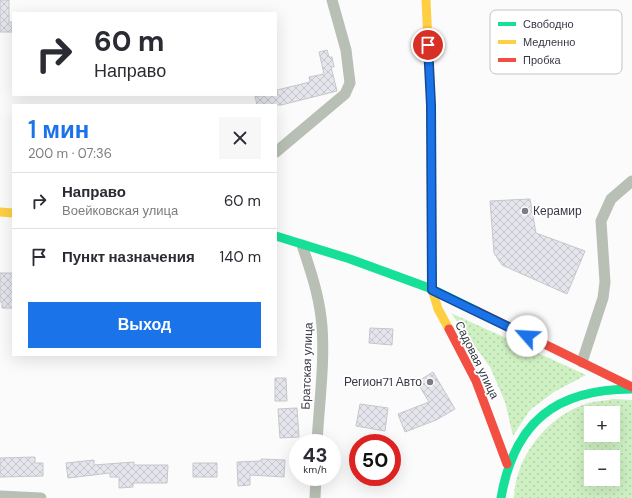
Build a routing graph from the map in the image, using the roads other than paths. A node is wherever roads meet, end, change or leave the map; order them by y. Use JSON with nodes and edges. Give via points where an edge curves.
{"nodes":[{"id":1,"x":332,"y":0,"type":"edge"},
{"id":2,"x":426,"y":0,"type":"edge"},
{"id":3,"x":277,"y":151,"type":"edge"},
{"id":4,"x":632,"y":181,"type":"edge"},
{"id":5,"x":0,"y":212,"type":"edge"},
{"id":6,"x":12,"y":213,"type":"edge"},
{"id":7,"x":277,"y":236,"type":"edge"},
{"id":8,"x":302,"y":245,"type":"junction"},
{"id":9,"x":432,"y":290,"type":"junction"},
{"id":10,"x":582,"y":362,"type":"junction"},
{"id":11,"x":632,"y":388,"type":"edge"},
{"id":12,"x":317,"y":434,"type":"edge"},
{"id":13,"x":507,"y":464,"type":"junction"},
{"id":14,"x":316,"y":486,"type":"edge"},
{"id":15,"x":0,"y":496,"type":"edge"},
{"id":16,"x":41,"y":498,"type":"edge"},
{"id":17,"x":315,"y":498,"type":"edge"},
{"id":18,"x":501,"y":498,"type":"edge"}],
"edges":[{"from":1,"to":3,"type":"street","via":[[346,50],[350,83],[345,94]]},
{"from":2,"to":9,"type":"main road","via":[[431,105]]},
{"from":4,"to":10,"type":"street","via":[[611,199],[601,221],[605,282],[603,298]]},
{"from":5,"to":6,"type":"main road"},
{"from":7,"to":8,"type":"main road","name":"Садовая улица"},
{"from":8,"to":9,"type":"main road","name":"Садовая улица","via":[[350,259]]},
{"from":8,"to":12,"type":"street","name":"Братская улица","via":[[314,280],[321,316]]},
{"from":9,"to":10,"type":"main road","name":"Садовая улица"},
{"from":9,"to":13,"type":"main road","name":"Садовая улица","via":[[438,309],[476,381]]},
{"from":10,"to":11,"type":"main road","name":"Садовая улица"},
{"from":11,"to":13,"type":"main road","via":[[603,389],[585,393],[552,408],[525,433]]},
{"from":13,"to":18,"type":"main road"},
{"from":14,"to":17,"type":"street"},
{"from":15,"to":16,"type":"street"}]}
